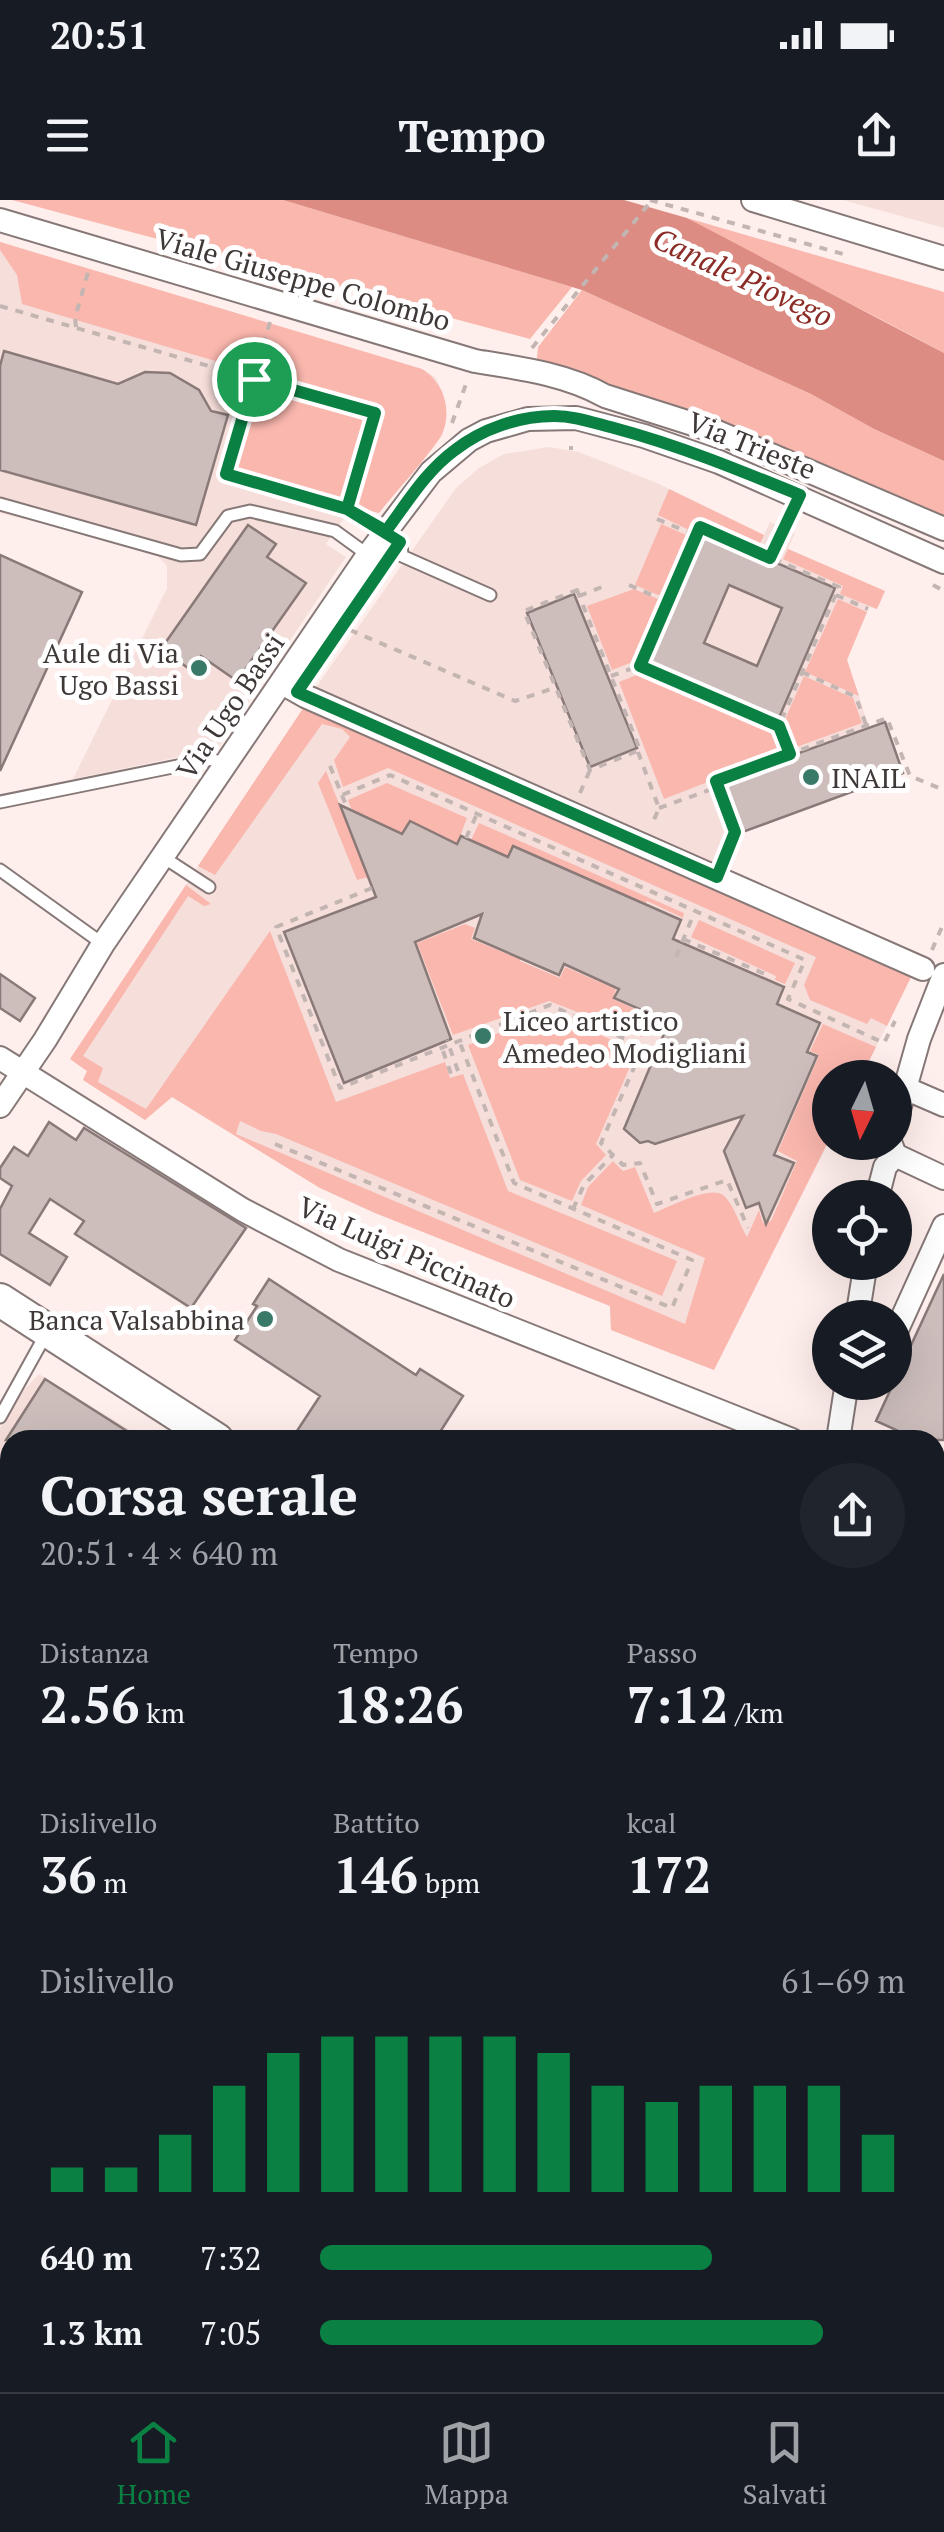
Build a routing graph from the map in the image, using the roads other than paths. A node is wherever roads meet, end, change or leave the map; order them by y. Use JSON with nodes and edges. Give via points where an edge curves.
{"nodes":[{"id":1,"x":753,"y":200,"type":"edge"},
{"id":2,"x":0,"y":220,"type":"edge"},
{"id":3,"x":944,"y":258,"type":"edge"},
{"id":4,"x":528,"y":419,"type":"joint"},
{"id":5,"x":0,"y":504,"type":"edge"},
{"id":6,"x":944,"y":529,"type":"edge"},
{"id":7,"x":386,"y":531,"type":"junction"},
{"id":8,"x":368,"y":555,"type":"junction"},
{"id":9,"x":944,"y":562,"type":"edge"},
{"id":10,"x":490,"y":595,"type":"dead end"},
{"id":11,"x":282,"y":684,"type":"junction"},
{"id":12,"x":226,"y":766,"type":"junction"},
{"id":13,"x":0,"y":802,"type":"edge"},
{"id":14,"x":163,"y":857,"type":"junction"},
{"id":15,"x":0,"y":870,"type":"edge"},
{"id":16,"x":209,"y":886,"type":"dead end"},
{"id":17,"x":103,"y":944,"type":"junction"},
{"id":18,"x":934,"y":972,"type":"edge"},
{"id":19,"x":0,"y":1058,"type":"edge"},
{"id":20,"x":912,"y":1068,"type":"edge"},
{"id":21,"x":22,"y":1072,"type":"junction"},
{"id":22,"x":912,"y":1091,"type":"edge"},
{"id":23,"x":944,"y":1104,"type":"edge"},
{"id":24,"x":0,"y":1106,"type":"edge"},
{"id":25,"x":912,"y":1160,"type":"edge"},
{"id":26,"x":944,"y":1178,"type":"edge"},
{"id":27,"x":944,"y":1226,"type":"edge"},
{"id":28,"x":0,"y":1300,"type":"edge"},
{"id":29,"x":910,"y":1300,"type":"edge"},
{"id":30,"x":48,"y":1331,"type":"junction"},
{"id":31,"x":844,"y":1400,"type":"edge"},
{"id":32,"x":0,"y":1417,"type":"edge"},
{"id":33,"x":201,"y":1430,"type":"edge"},
{"id":34,"x":767,"y":1430,"type":"edge"},
{"id":35,"x":840,"y":1430,"type":"edge"}],
"edges":[{"from":1,"to":3,"type":"street"},
{"from":2,"to":6,"type":"street","name":"Viale Giuseppe Colombo","via":[[474,361],[533,371],[715,431]]},
{"from":4,"to":7,"type":"street","name":"Via Ugo Bassi","via":[[486,431],[452,452]]},
{"from":4,"to":9,"type":"street","name":"Via Trieste","via":[[576,418],[644,436],[800,495]]},
{"from":5,"to":8,"type":"lane","via":[[182,555],[200,554],[228,516],[250,511],[335,531]]},
{"from":7,"to":8,"type":"street","name":"Via Ugo Bassi"},
{"from":7,"to":10,"type":"lane","via":[[400,542],[402,556]]},
{"from":8,"to":11,"type":"street","name":"Via Ugo Bassi"},
{"from":11,"to":12,"type":"street","name":"Via Ugo Bassi"},
{"from":11,"to":18,"type":"street"},
{"from":12,"to":13,"type":"lane","via":[[212,759]]},
{"from":12,"to":14,"type":"street","name":"Via Ugo Bassi"},
{"from":14,"to":16,"type":"lane"},
{"from":14,"to":17,"type":"street","name":"Via Ugo Bassi"},
{"from":15,"to":17,"type":"lane"},
{"from":17,"to":21,"type":"street","name":"Via Ugo Bassi"},
{"from":18,"to":20,"type":"street"},
{"from":19,"to":21,"type":"street"},
{"from":21,"to":24,"type":"street","name":"Via Ugo Bassi"},
{"from":21,"to":34,"type":"street","name":"Via Luigi Piccinato","via":[[243,1210],[338,1260]]},
{"from":22,"to":23,"type":"street"},
{"from":25,"to":26,"type":"street"},
{"from":27,"to":29,"type":"street"},
{"from":28,"to":30,"type":"street"},
{"from":30,"to":32,"type":"lane"},
{"from":30,"to":33,"type":"street"},
{"from":31,"to":35,"type":"street"}]}
